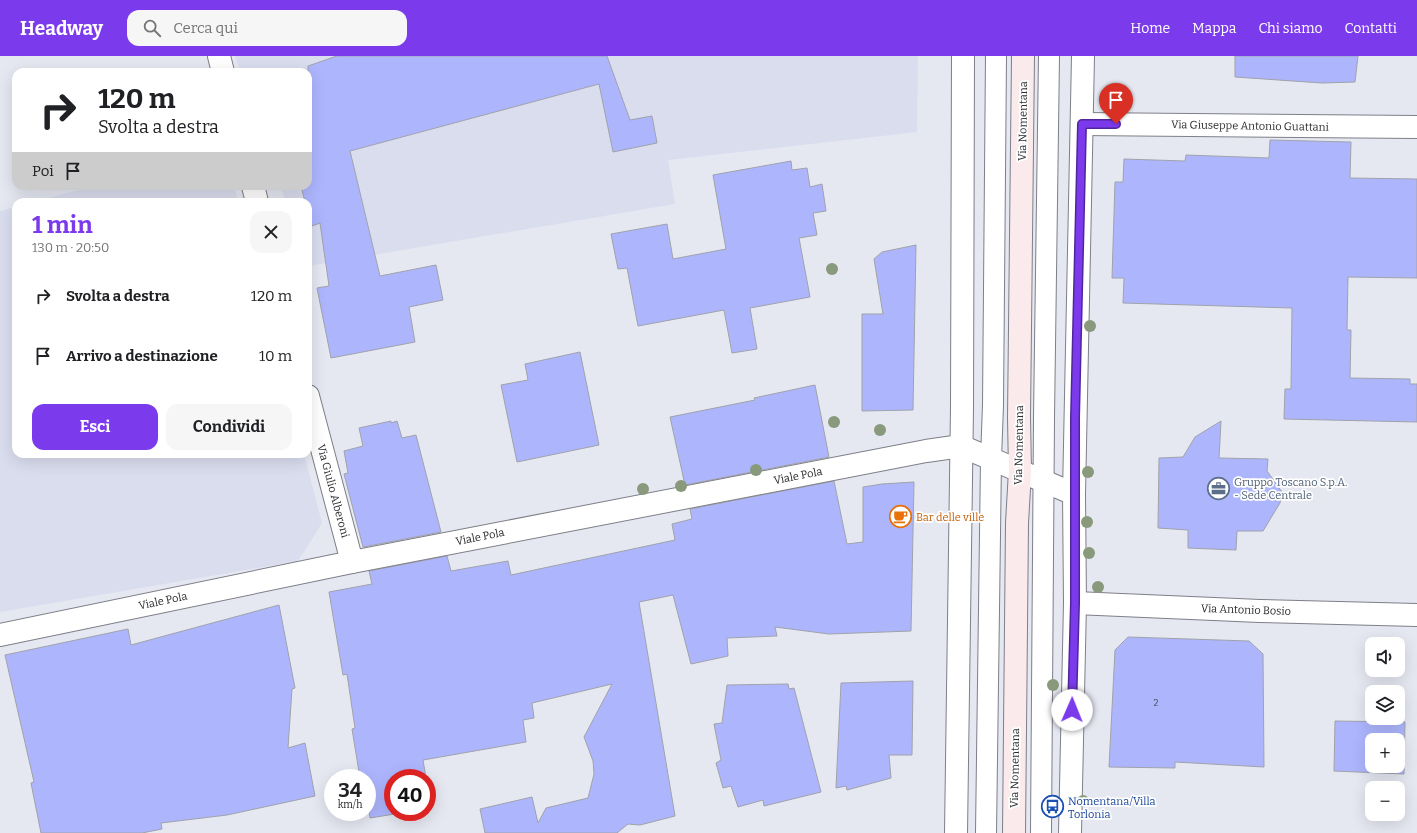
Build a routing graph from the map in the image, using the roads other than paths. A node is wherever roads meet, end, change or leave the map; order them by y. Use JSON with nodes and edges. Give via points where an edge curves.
{"nodes":[{"id":1,"x":219,"y":56,"type":"edge"},
{"id":2,"x":963,"y":56,"type":"edge"},
{"id":3,"x":996,"y":56,"type":"edge"},
{"id":4,"x":1023,"y":56,"type":"edge"},
{"id":5,"x":1049,"y":56,"type":"edge"},
{"id":6,"x":1083,"y":56,"type":"edge"},
{"id":7,"x":222,"y":68,"type":"edge"},
{"id":8,"x":1082,"y":124,"type":"junction"},
{"id":9,"x":1417,"y":127,"type":"edge"},
{"id":10,"x":312,"y":411,"type":"edge"},
{"id":11,"x":961,"y":446,"type":"junction"},
{"id":12,"x":991,"y":458,"type":"junction"},
{"id":13,"x":1020,"y":471,"type":"junction"},
{"id":14,"x":1044,"y":481,"type":"junction"},
{"id":15,"x":1074,"y":494,"type":"junction"},
{"id":16,"x":352,"y":562,"type":"junction"},
{"id":17,"x":1075,"y":603,"type":"junction"},
{"id":18,"x":1417,"y":616,"type":"edge"},
{"id":19,"x":0,"y":635,"type":"edge"},
{"id":20,"x":956,"y":833,"type":"edge"},
{"id":21,"x":986,"y":833,"type":"edge"},
{"id":22,"x":1014,"y":833,"type":"edge"},
{"id":23,"x":1041,"y":833,"type":"edge"},
{"id":24,"x":1070,"y":833,"type":"edge"}],
"edges":[{"from":1,"to":7,"type":"street"},
{"from":2,"to":11,"type":"street"},
{"from":3,"to":12,"type":"lane"},
{"from":4,"to":13,"type":"main road","name":"Via Nomentana"},
{"from":5,"to":14,"type":"lane"},
{"from":6,"to":8,"type":"street"},
{"from":8,"to":9,"type":"street","name":"Via Giuseppe Antonio Guattani"},
{"from":8,"to":15,"type":"street"},
{"from":10,"to":16,"type":"street","name":"Via Giulio Alberoni"},
{"from":11,"to":12,"type":"street"},
{"from":11,"to":16,"type":"street","name":"Viale Pola"},
{"from":11,"to":20,"type":"street"},
{"from":12,"to":13,"type":"street"},
{"from":12,"to":21,"type":"lane"},
{"from":13,"to":14,"type":"street"},
{"from":13,"to":22,"type":"main road","name":"Via Nomentana","via":[[1017,523]]},
{"from":14,"to":15,"type":"street"},
{"from":14,"to":23,"type":"lane"},
{"from":15,"to":17,"type":"street"},
{"from":16,"to":19,"type":"street","name":"Viale Pola"},
{"from":17,"to":18,"type":"street","name":"Via Antonio Bosio"},
{"from":17,"to":24,"type":"street"}]}
